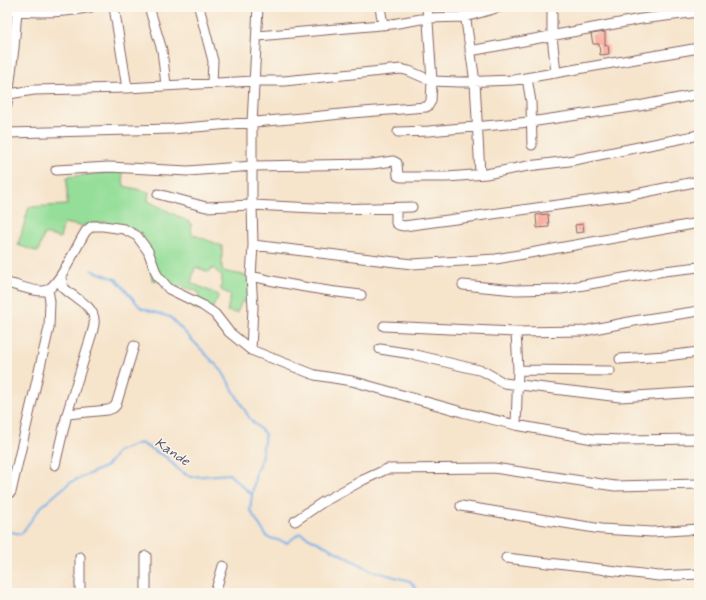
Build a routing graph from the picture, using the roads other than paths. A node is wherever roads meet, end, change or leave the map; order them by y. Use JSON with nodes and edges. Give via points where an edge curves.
{"nodes":[{"id":1,"x":91,"y":7,"type":"edge"},
{"id":2,"x":114,"y":7,"type":"edge"},
{"id":3,"x":149,"y":7,"type":"edge"},
{"id":4,"x":199,"y":7,"type":"edge"},
{"id":5,"x":258,"y":7,"type":"edge"},
{"id":6,"x":380,"y":7,"type":"edge"},
{"id":7,"x":427,"y":7,"type":"edge"},
{"id":8,"x":464,"y":7,"type":"edge"},
{"id":9,"x":500,"y":7,"type":"edge"},
{"id":10,"x":552,"y":7,"type":"edge"},
{"id":11,"x":7,"y":10,"type":"edge"},
{"id":12,"x":17,"y":11,"type":"junction"},
{"id":13,"x":699,"y":12,"type":"edge"},
{"id":14,"x":465,"y":17,"type":"junction"},
{"id":15,"x":427,"y":18,"type":"junction"},
{"id":16,"x":383,"y":25,"type":"junction"},
{"id":17,"x":258,"y":36,"type":"junction"},
{"id":18,"x":552,"y":36,"type":"junction"},
{"id":19,"x":699,"y":48,"type":"edge"},
{"id":20,"x":470,"y":51,"type":"junction"},
{"id":21,"x":556,"y":73,"type":"junction"},
{"id":22,"x":527,"y":78,"type":"junction"},
{"id":23,"x":254,"y":81,"type":"junction"},
{"id":24,"x":432,"y":81,"type":"junction"},
{"id":25,"x":475,"y":82,"type":"junction"},
{"id":26,"x":212,"y":83,"type":"junction"},
{"id":27,"x":166,"y":86,"type":"junction"},
{"id":28,"x":127,"y":88,"type":"junction"},
{"id":29,"x":9,"y":94,"type":"junction"},
{"id":30,"x":699,"y":94,"type":"edge"},
{"id":31,"x":7,"y":105,"type":"edge"},
{"id":32,"x":530,"y":122,"type":"junction"},
{"id":33,"x":252,"y":123,"type":"junction"},
{"id":34,"x":478,"y":127,"type":"junction"},
{"id":35,"x":398,"y":132,"type":"dead end"},
{"id":36,"x":7,"y":133,"type":"edge"},
{"id":37,"x":699,"y":135,"type":"edge"},
{"id":38,"x":532,"y":145,"type":"dead end"},
{"id":39,"x":253,"y":166,"type":"junction"},
{"id":40,"x":56,"y":170,"type":"dead end"},
{"id":41,"x":480,"y":174,"type":"junction"},
{"id":42,"x":699,"y":181,"type":"edge"},
{"id":43,"x":158,"y":194,"type":"dead end"},
{"id":44,"x":252,"y":206,"type":"junction"},
{"id":45,"x":412,"y":207,"type":"dead end"},
{"id":46,"x":396,"y":208,"type":"junction"},
{"id":47,"x":699,"y":223,"type":"edge"},
{"id":48,"x":253,"y":245,"type":"junction"},
{"id":49,"x":699,"y":267,"type":"edge"},
{"id":50,"x":61,"y":276,"type":"junction"},
{"id":51,"x":251,"y":276,"type":"junction"},
{"id":52,"x":7,"y":283,"type":"edge"},
{"id":53,"x":463,"y":285,"type":"dead end"},
{"id":54,"x":48,"y":290,"type":"junction"},
{"id":55,"x":361,"y":295,"type":"dead end"},
{"id":56,"x":699,"y":311,"type":"edge"},
{"id":57,"x":384,"y":326,"type":"dead end"},
{"id":58,"x":516,"y":332,"type":"junction"},
{"id":59,"x":134,"y":346,"type":"dead end"},
{"id":60,"x":380,"y":349,"type":"dead end"},
{"id":61,"x":251,"y":350,"type":"junction"},
{"id":62,"x":699,"y":352,"type":"edge"},
{"id":63,"x":620,"y":359,"type":"dead end"},
{"id":64,"x":518,"y":370,"type":"junction"},
{"id":65,"x":610,"y":371,"type":"dead end"},
{"id":66,"x":518,"y":385,"type":"junction"},
{"id":67,"x":699,"y":392,"type":"edge"},
{"id":68,"x":67,"y":414,"type":"junction"},
{"id":69,"x":516,"y":425,"type":"junction"},
{"id":70,"x":699,"y":439,"type":"edge"},
{"id":71,"x":56,"y":465,"type":"dead end"},
{"id":72,"x":699,"y":484,"type":"edge"},
{"id":73,"x":11,"y":492,"type":"dead end"},
{"id":74,"x":461,"y":506,"type":"dead end"},
{"id":75,"x":295,"y":521,"type":"dead end"},
{"id":76,"x":699,"y":529,"type":"edge"},
{"id":77,"x":146,"y":556,"type":"dead end"},
{"id":78,"x":80,"y":557,"type":"dead end"},
{"id":79,"x":506,"y":558,"type":"dead end"},
{"id":80,"x":223,"y":566,"type":"dead end"},
{"id":81,"x":699,"y":574,"type":"edge"},
{"id":82,"x":80,"y":593,"type":"edge"},
{"id":83,"x":146,"y":593,"type":"edge"},
{"id":84,"x":216,"y":593,"type":"edge"}],
"edges":[{"from":1,"to":12,"type":"street","via":[[60,12]]},
{"from":2,"to":28,"type":"street"},
{"from":3,"to":27,"type":"street","via":[[162,50]]},
{"from":4,"to":26,"type":"street","via":[[213,61]]},
{"from":5,"to":17,"type":"street"},
{"from":6,"to":16,"type":"street"},
{"from":7,"to":15,"type":"street"},
{"from":8,"to":14,"type":"street"},
{"from":9,"to":14,"type":"street"},
{"from":10,"to":18,"type":"street"},
{"from":11,"to":12,"type":"street"},
{"from":12,"to":29,"type":"street"},
{"from":13,"to":18,"type":"street","via":[[641,19]]},
{"from":14,"to":15,"type":"street"},
{"from":14,"to":20,"type":"street"},
{"from":15,"to":16,"type":"street"},
{"from":15,"to":24,"type":"street"},
{"from":16,"to":17,"type":"street"},
{"from":17,"to":23,"type":"street"},
{"from":18,"to":20,"type":"street"},
{"from":18,"to":21,"type":"street"},
{"from":19,"to":21,"type":"street"},
{"from":20,"to":25,"type":"street"},
{"from":21,"to":22,"type":"street"},
{"from":22,"to":25,"type":"street"},
{"from":22,"to":32,"type":"street","via":[[531,102]]},
{"from":23,"to":24,"type":"street","via":[[284,81],[401,69],[410,70]]},
{"from":23,"to":26,"type":"street"},
{"from":23,"to":33,"type":"street"},
{"from":24,"to":25,"type":"street"},
{"from":24,"to":33,"type":"street","via":[[431,101],[426,107]]},
{"from":25,"to":34,"type":"street"},
{"from":26,"to":27,"type":"street"},
{"from":27,"to":28,"type":"street"},
{"from":28,"to":29,"type":"street","via":[[34,90]]},
{"from":29,"to":31,"type":"street"},
{"from":30,"to":32,"type":"street","via":[[639,106]]},
{"from":32,"to":34,"type":"street"},
{"from":32,"to":38,"type":"street"},
{"from":33,"to":36,"type":"street","via":[[172,129]]},
{"from":33,"to":39,"type":"street"},
{"from":34,"to":35,"type":"street"},
{"from":34,"to":41,"type":"street"},
{"from":37,"to":41,"type":"street","via":[[569,161]]},
{"from":39,"to":40,"type":"street","via":[[188,171],[109,167]]},
{"from":39,"to":41,"type":"street","via":[[372,164],[394,161],[397,163],[398,176],[403,178]]},
{"from":39,"to":44,"type":"street"},
{"from":42,"to":46,"type":"street","via":[[631,195],[404,226],[396,223]]},
{"from":43,"to":44,"type":"street","via":[[206,207]]},
{"from":44,"to":46,"type":"street"},
{"from":44,"to":48,"type":"street"},
{"from":45,"to":46,"type":"street"},
{"from":47,"to":48,"type":"street","via":[[496,259],[412,264]]},
{"from":48,"to":51,"type":"street"},
{"from":49,"to":53,"type":"street","via":[[561,289],[516,290]]},
{"from":50,"to":54,"type":"street"},
{"from":50,"to":61,"type":"street","via":[[86,231],[92,226],[124,229],[137,236],[143,243],[157,275],[169,289],[215,314],[229,332]]},
{"from":50,"to":68,"type":"street","via":[[64,288],[88,307],[94,321]]},
{"from":51,"to":55,"type":"street","via":[[289,285]]},
{"from":51,"to":61,"type":"street"},
{"from":52,"to":54,"type":"street"},
{"from":54,"to":73,"type":"street","via":[[49,328]]},
{"from":56,"to":58,"type":"street","via":[[584,331]]},
{"from":57,"to":58,"type":"street"},
{"from":58,"to":64,"type":"street"},
{"from":59,"to":68,"type":"street","via":[[116,405],[108,410]]},
{"from":60,"to":66,"type":"street","via":[[483,371],[501,382]]},
{"from":61,"to":69,"type":"street","via":[[315,375],[352,381]]},
{"from":62,"to":63,"type":"street"},
{"from":64,"to":65,"type":"street"},
{"from":64,"to":66,"type":"street"},
{"from":66,"to":67,"type":"street","via":[[620,397]]},
{"from":66,"to":69,"type":"street"},
{"from":68,"to":71,"type":"street"},
{"from":69,"to":70,"type":"street","via":[[593,439]]},
{"from":72,"to":75,"type":"street","via":[[615,486],[494,468],[387,469],[330,498]]},
{"from":74,"to":76,"type":"street","via":[[601,528],[652,532]]},
{"from":77,"to":83,"type":"street"},
{"from":78,"to":82,"type":"street"},
{"from":79,"to":81,"type":"street","via":[[659,576]]},
{"from":80,"to":84,"type":"street"}]}
